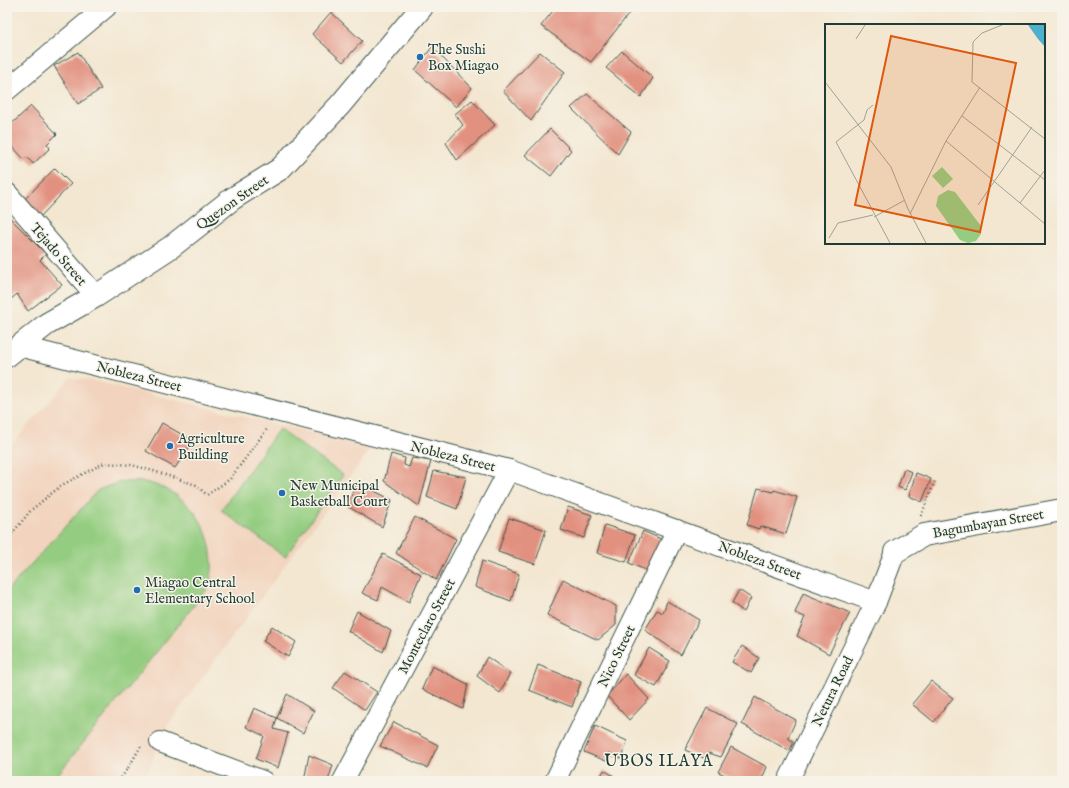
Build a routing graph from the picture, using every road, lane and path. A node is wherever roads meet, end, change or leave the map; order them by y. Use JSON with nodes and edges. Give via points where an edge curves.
{"nodes":[{"id":1,"x":106,"y":7,"type":"edge"},
{"id":2,"x":422,"y":7,"type":"edge"},
{"id":3,"x":7,"y":90,"type":"edge"},
{"id":4,"x":7,"y":193,"type":"edge"},
{"id":5,"x":96,"y":296,"type":"junction"},
{"id":6,"x":13,"y":351,"type":"edge"},
{"id":7,"x":278,"y":412,"type":"junction"},
{"id":8,"x":508,"y":470,"type":"junction"},
{"id":9,"x":935,"y":481,"type":"dead end"},
{"id":10,"x":1062,"y":510,"type":"edge"},
{"id":11,"x":677,"y":530,"type":"junction"},
{"id":12,"x":7,"y":540,"type":"edge"},
{"id":13,"x":903,"y":547,"type":"junction"},
{"id":14,"x":876,"y":602,"type":"junction"},
{"id":15,"x":160,"y":742,"type":"joint"},
{"id":16,"x":119,"y":781,"type":"edge"},
{"id":17,"x":262,"y":781,"type":"edge"},
{"id":18,"x":343,"y":781,"type":"edge"},
{"id":19,"x":555,"y":781,"type":"edge"},
{"id":20,"x":788,"y":781,"type":"edge"}],
"edges":[{"from":1,"to":3,"type":"street"},
{"from":2,"to":5,"type":"street","name":"Quezon Street","via":[[340,105],[280,169],[232,199],[171,247]]},
{"from":4,"to":5,"type":"street","name":"Tejado Street"},
{"from":5,"to":6,"type":"street","name":"Quezon Street","via":[[47,324]]},
{"from":6,"to":7,"type":"street","name":"Nobleza Street"},
{"from":7,"to":8,"type":"street","name":"Nobleza Street"},
{"from":7,"to":12,"type":"path","via":[[230,479],[207,495],[196,485],[157,472],[132,465],[104,463],[62,485],[31,510]]},
{"from":8,"to":11,"type":"street","name":"Nobleza Street"},
{"from":8,"to":18,"type":"street","name":"Monteclaro Street"},
{"from":9,"to":13,"type":"path"},
{"from":10,"to":13,"type":"street","name":"Bagumbayan Street","via":[[924,535]]},
{"from":11,"to":14,"type":"street","name":"Nobleza Street"},
{"from":11,"to":19,"type":"street","name":"Nico Street"},
{"from":13,"to":14,"type":"street","name":"Netura Road"},
{"from":14,"to":20,"type":"street","name":"Netura Road"},
{"from":15,"to":16,"type":"path","via":[[147,737]]},
{"from":15,"to":17,"type":"street"}]}
